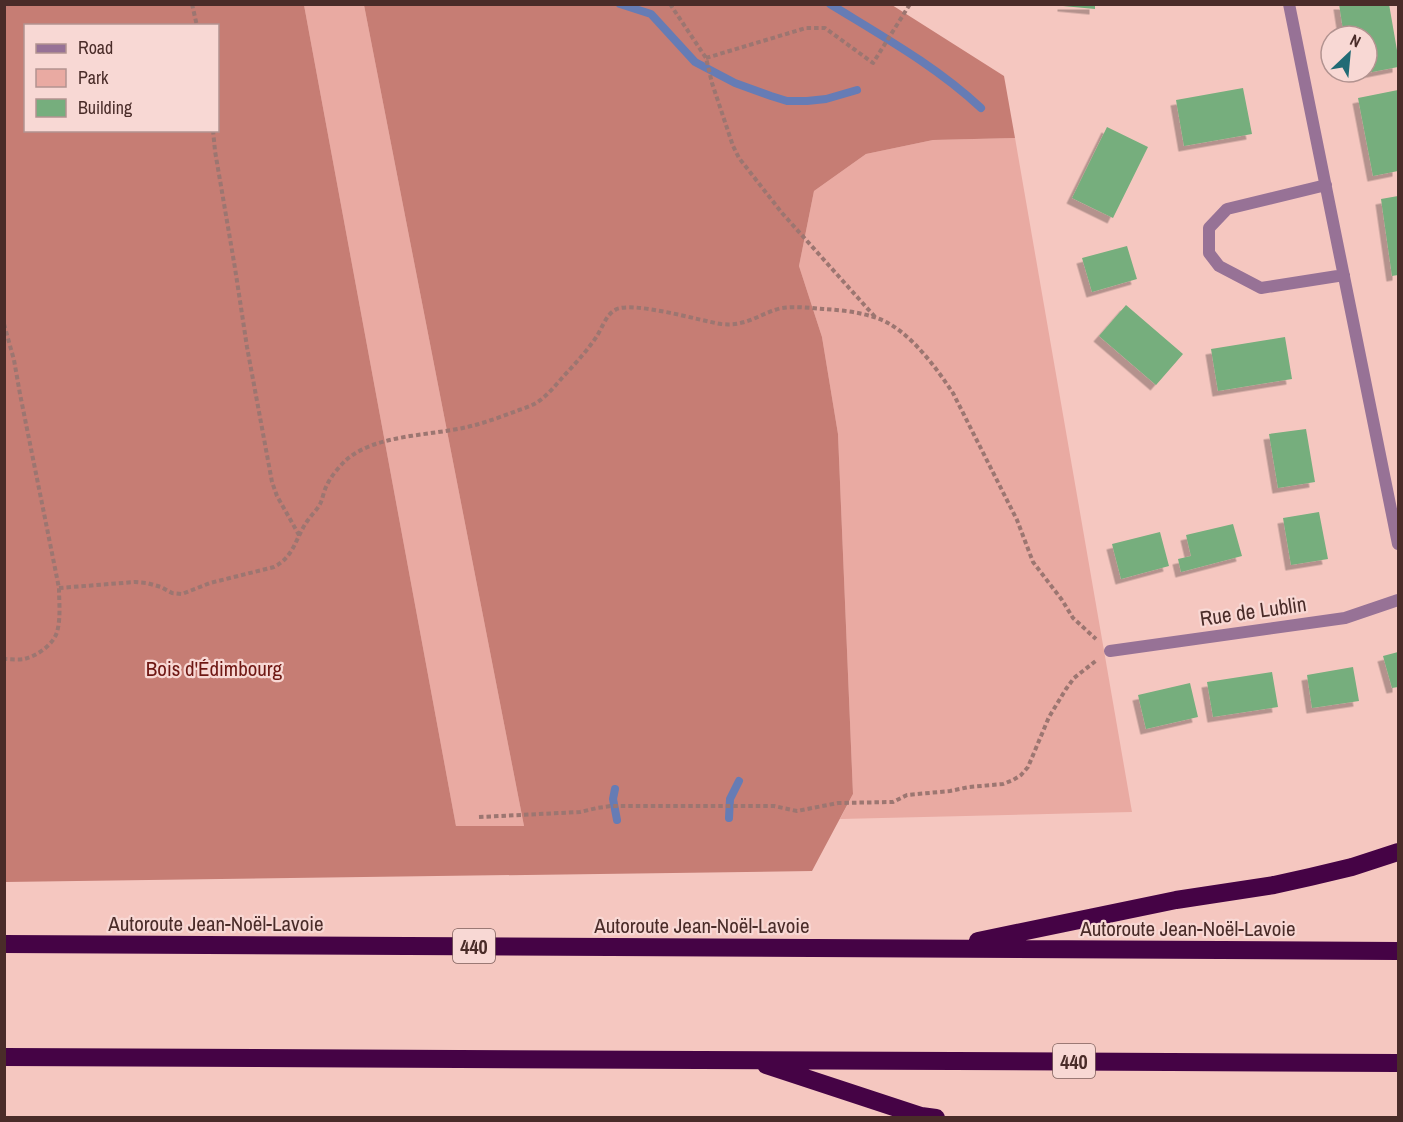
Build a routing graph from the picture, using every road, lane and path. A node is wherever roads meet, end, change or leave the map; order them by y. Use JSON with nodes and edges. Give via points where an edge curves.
{"nodes":[{"id":1,"x":192,"y":4,"type":"edge"},
{"id":2,"x":670,"y":4,"type":"edge"},
{"id":3,"x":910,"y":4,"type":"edge"},
{"id":4,"x":1290,"y":4,"type":"edge"},
{"id":5,"x":197,"y":24,"type":"edge"},
{"id":6,"x":706,"y":58,"type":"junction"},
{"id":7,"x":213,"y":132,"type":"edge"},
{"id":8,"x":1326,"y":185,"type":"junction"},
{"id":9,"x":1344,"y":275,"type":"junction"},
{"id":10,"x":876,"y":318,"type":"junction"},
{"id":11,"x":4,"y":324,"type":"edge"},
{"id":12,"x":299,"y":535,"type":"junction"},
{"id":13,"x":1398,"y":544,"type":"edge"},
{"id":14,"x":59,"y":588,"type":"junction"},
{"id":15,"x":1398,"y":600,"type":"edge"},
{"id":16,"x":1110,"y":651,"type":"junction"},
{"id":17,"x":4,"y":659,"type":"edge"},
{"id":18,"x":479,"y":817,"type":"dead end"},
{"id":19,"x":1398,"y":852,"type":"edge"},
{"id":20,"x":4,"y":944,"type":"edge"},
{"id":21,"x":944,"y":948,"type":"junction"},
{"id":22,"x":1398,"y":951,"type":"edge"},
{"id":23,"x":4,"y":1057,"type":"edge"},
{"id":24,"x":750,"y":1060,"type":"junction"},
{"id":25,"x":1398,"y":1063,"type":"edge"},
{"id":26,"x":936,"y":1118,"type":"edge"}],
"edges":[{"from":1,"to":5,"type":"path"},
{"from":2,"to":6,"type":"path"},
{"from":3,"to":6,"type":"path","via":[[873,63],[825,28],[806,28]]},
{"from":4,"to":8,"type":"street"},
{"from":6,"to":10,"type":"path","via":[[739,158],[782,213]]},
{"from":7,"to":12,"type":"path","via":[[272,482]]},
{"from":8,"to":9,"type":"street"},
{"from":8,"to":9,"type":"street","via":[[1227,209],[1209,228],[1209,253],[1219,266],[1261,288]]},
{"from":9,"to":13,"type":"street"},
{"from":10,"to":12,"type":"path","via":[[786,308],[741,324],[723,324],[634,308],[615,310],[575,364],[535,404],[470,427],[377,444],[346,460],[326,486]]},
{"from":10,"to":16,"type":"path","via":[[906,337],[953,393],[1017,520],[1033,562],[1073,618]]},
{"from":11,"to":14,"type":"path"},
{"from":12,"to":14,"type":"path","via":[[284,562],[182,594],[141,582]]},
{"from":14,"to":17,"type":"path","via":[[59,620],[50,643],[23,660]]},
{"from":15,"to":16,"type":"street","name":"Rue de Lublin","via":[[1345,618]]},
{"from":16,"to":18,"type":"path","via":[[1074,678],[1049,717],[1028,767],[1002,784],[907,795],[893,802],[838,802],[797,811],[774,806],[611,806],[580,813]]},
{"from":19,"to":21,"type":"highway","via":[[1310,878],[1176,900]]},
{"from":20,"to":21,"type":"highway","name":"Autoroute Jean-Noël-Lavoie","number":"440"},
{"from":21,"to":22,"type":"highway","name":"Autoroute Jean-Noël-Lavoie","number":"440"},
{"from":23,"to":24,"type":"highway","number":"440"},
{"from":24,"to":25,"type":"highway","number":"440"},
{"from":24,"to":26,"type":"highway"}]}
